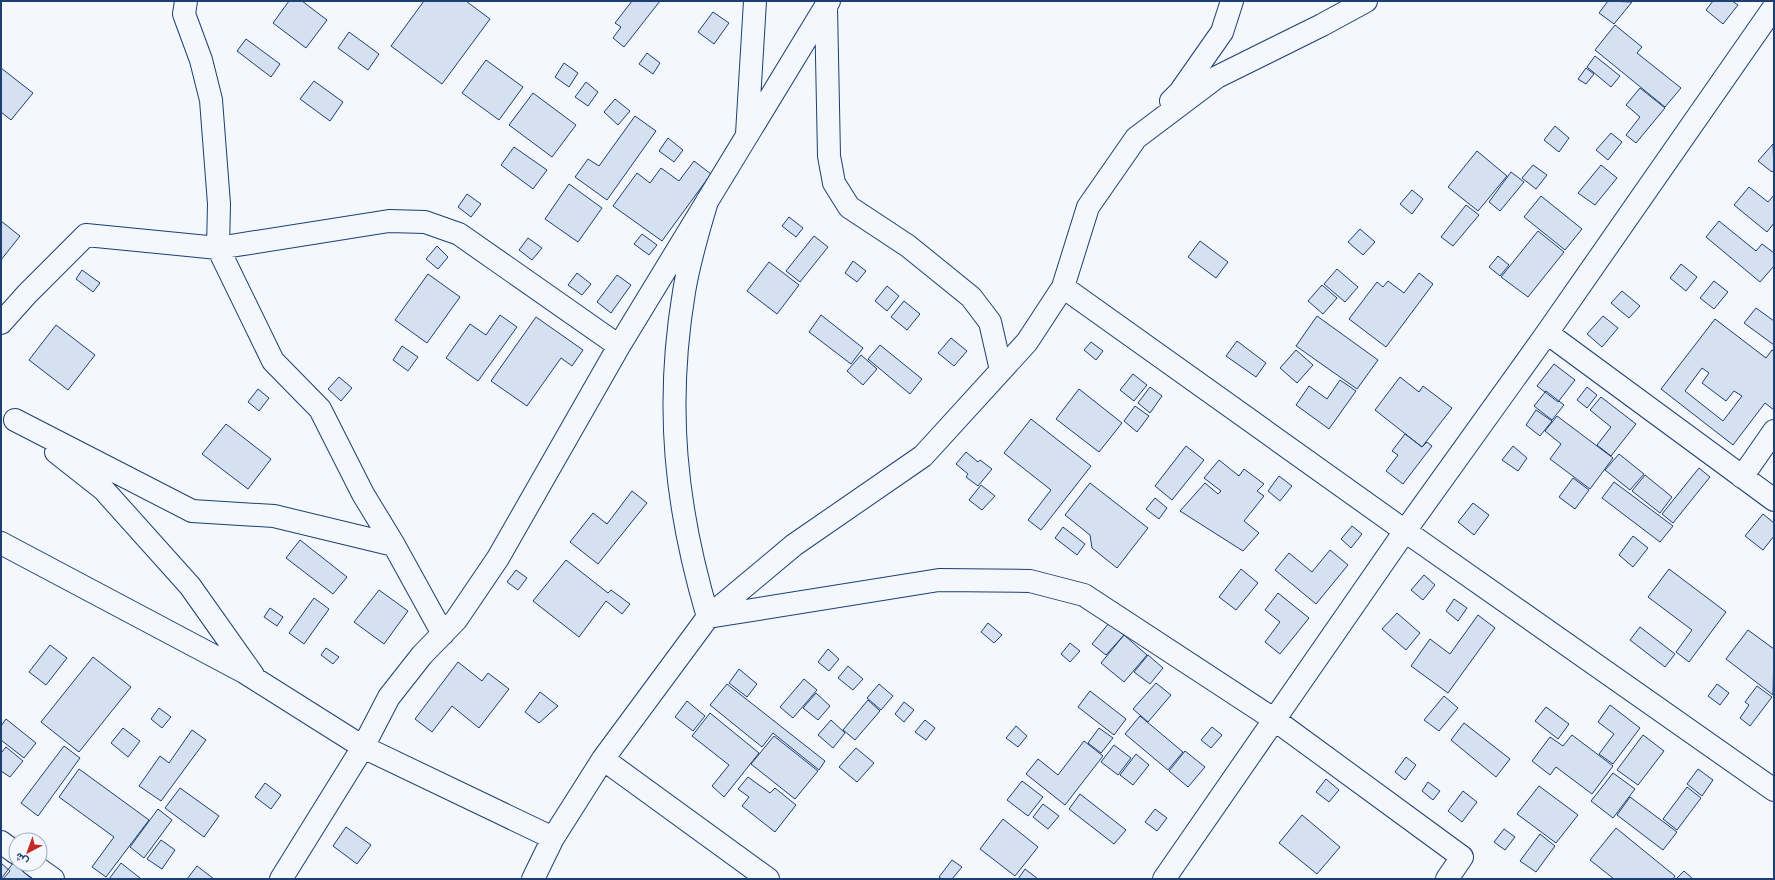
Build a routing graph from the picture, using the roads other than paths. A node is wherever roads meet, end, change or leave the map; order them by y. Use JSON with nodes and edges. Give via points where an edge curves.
{"nodes":[{"id":1,"x":186,"y":1,"type":"edge"},
{"id":2,"x":755,"y":1,"type":"edge"},
{"id":3,"x":1232,"y":1,"type":"edge"},
{"id":4,"x":1366,"y":1,"type":"edge"},
{"id":5,"x":828,"y":4,"type":"edge"},
{"id":6,"x":1772,"y":8,"type":"edge"},
{"id":7,"x":746,"y":137,"type":"junction"},
{"id":8,"x":1136,"y":138,"type":"junction"},
{"id":9,"x":707,"y":201,"type":"junction"},
{"id":10,"x":218,"y":248,"type":"junction"},
{"id":11,"x":1063,"y":287,"type":"junction"},
{"id":12,"x":1,"y":323,"type":"edge"},
{"id":13,"x":1547,"y":333,"type":"junction"},
{"id":14,"x":619,"y":346,"type":"junction"},
{"id":15,"x":1001,"y":370,"type":"junction"},
{"id":16,"x":8,"y":415,"type":"edge"},
{"id":17,"x":1774,"y":431,"type":"edge"},
{"id":18,"x":1742,"y":477,"type":"junction"},
{"id":19,"x":1774,"y":500,"type":"edge"},
{"id":20,"x":1405,"y":531,"type":"junction"},
{"id":21,"x":1,"y":543,"type":"edge"},
{"id":22,"x":394,"y":545,"type":"junction"},
{"id":23,"x":708,"y":617,"type":"junction"},
{"id":24,"x":443,"y":634,"type":"junction"},
{"id":25,"x":256,"y":680,"type":"junction"},
{"id":26,"x":1275,"y":720,"type":"junction"},
{"id":27,"x":363,"y":747,"type":"junction"},
{"id":28,"x":603,"y":759,"type":"junction"},
{"id":29,"x":1774,"y":790,"type":"edge"},
{"id":30,"x":553,"y":838,"type":"junction"},
{"id":31,"x":43,"y":872,"type":"edge"},
{"id":32,"x":1167,"y":878,"type":"edge"},
{"id":33,"x":53,"y":879,"type":"edge"},
{"id":34,"x":280,"y":879,"type":"edge"},
{"id":35,"x":533,"y":879,"type":"edge"},
{"id":36,"x":768,"y":879,"type":"edge"},
{"id":37,"x":1447,"y":879,"type":"edge"}],
"edges":[{"from":1,"to":10,"type":"street","via":[[184,14],[201,60],[211,100],[219,204]]},
{"from":2,"to":7,"type":"street"},
{"from":3,"to":8,"type":"street","via":[[1222,32],[1180,92]]},
{"from":4,"to":8,"type":"street","via":[[1322,26],[1217,77]]},
{"from":5,"to":7,"type":"street"},
{"from":5,"to":15,"type":"street","via":[[829,156],[834,182],[849,207],[908,246],[971,297],[990,322]]},
{"from":6,"to":13,"type":"street"},
{"from":7,"to":9,"type":"street"},
{"from":8,"to":11,"type":"street","via":[[1088,207]]},
{"from":9,"to":14,"type":"street"},
{"from":9,"to":23,"type":"street","via":[[684,291],[674,384],[674,430],[684,524],[694,571]]},
{"from":10,"to":12,"type":"street","via":[[86,235]]},
{"from":10,"to":14,"type":"street","via":[[389,221],[425,222],[459,234]]},
{"from":10,"to":22,"type":"street","via":[[273,360],[320,409],[362,494]]},
{"from":11,"to":15,"type":"street","via":[[1027,342]]},
{"from":11,"to":20,"type":"street"},
{"from":13,"to":18,"type":"street"},
{"from":13,"to":20,"type":"street"},
{"from":14,"to":24,"type":"street","via":[[498,558],[456,620]]},
{"from":15,"to":23,"type":"street","via":[[923,456],[794,545]]},
{"from":16,"to":22,"type":"street","via":[[192,511],[274,516]]},
{"from":16,"to":25,"type":"street","via":[[103,489],[190,586]]},
{"from":17,"to":18,"type":"street"},
{"from":18,"to":19,"type":"street"},
{"from":20,"to":26,"type":"street"},
{"from":20,"to":29,"type":"street"},
{"from":21,"to":25,"type":"street"},
{"from":22,"to":24,"type":"street"},
{"from":23,"to":26,"type":"street","via":[[939,580],[1030,581],[1084,595]]},
{"from":23,"to":28,"type":"street"},
{"from":24,"to":27,"type":"street","via":[[422,655],[389,697]]},
{"from":25,"to":27,"type":"street"},
{"from":26,"to":32,"type":"street"},
{"from":26,"to":37,"type":"street","via":[[1462,857]]},
{"from":27,"to":30,"type":"street"},
{"from":27,"to":34,"type":"street"},
{"from":28,"to":30,"type":"street"},
{"from":28,"to":36,"type":"street"},
{"from":30,"to":35,"type":"street"},
{"from":31,"to":33,"type":"street"}]}
